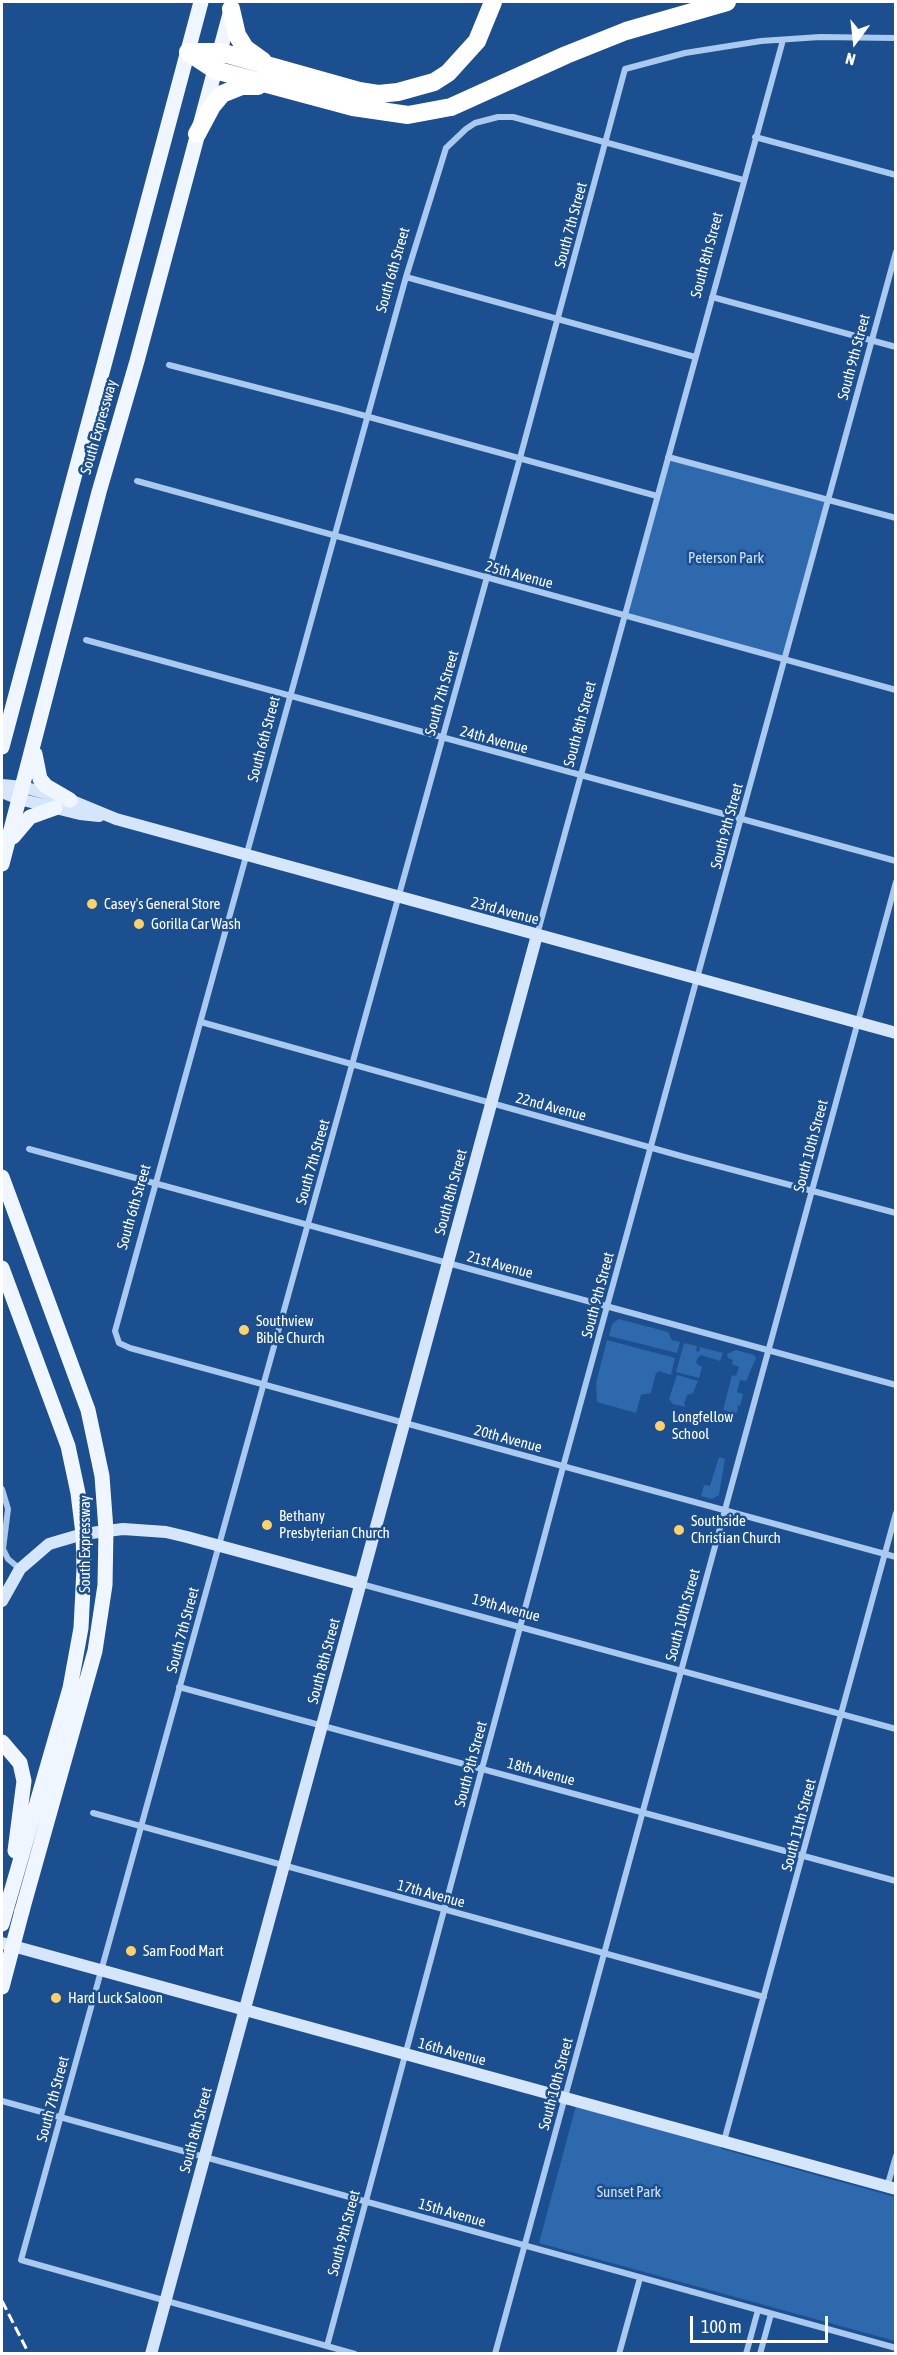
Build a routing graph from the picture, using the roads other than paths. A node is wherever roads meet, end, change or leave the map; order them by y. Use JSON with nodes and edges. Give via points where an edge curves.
{"nodes":[{"id":1,"x":201,"y":2,"type":"edge"},
{"id":2,"x":493,"y":2,"type":"edge"},
{"id":3,"x":727,"y":2,"type":"edge"},
{"id":4,"x":232,"y":5,"type":"edge"},
{"id":5,"x":896,"y":38,"type":"edge"},
{"id":6,"x":783,"y":40,"type":"junction"},
{"id":7,"x":188,"y":52,"type":"junction"},
{"id":8,"x":220,"y":52,"type":"junction"},
{"id":9,"x":215,"y":70,"type":"junction"},
{"id":10,"x":291,"y":82,"type":"junction"},
{"id":11,"x":197,"y":134,"type":"junction"},
{"id":12,"x":755,"y":137,"type":"junction"},
{"id":13,"x":605,"y":142,"type":"junction"},
{"id":14,"x":896,"y":175,"type":"edge"},
{"id":15,"x":743,"y":180,"type":"junction"},
{"id":16,"x":896,"y":252,"type":"edge"},
{"id":17,"x":406,"y":277,"type":"junction"},
{"id":18,"x":712,"y":297,"type":"junction"},
{"id":19,"x":558,"y":319,"type":"junction"},
{"id":20,"x":872,"y":340,"type":"junction"},
{"id":21,"x":896,"y":346,"type":"edge"},
{"id":22,"x":695,"y":357,"type":"junction"},
{"id":23,"x":169,"y":364,"type":"dead end"},
{"id":24,"x":368,"y":417,"type":"junction"},
{"id":25,"x":668,"y":457,"type":"junction"},
{"id":26,"x":520,"y":458,"type":"junction"},
{"id":27,"x":137,"y":481,"type":"dead end"},
{"id":28,"x":657,"y":496,"type":"junction"},
{"id":29,"x":828,"y":500,"type":"junction"},
{"id":30,"x":896,"y":518,"type":"edge"},
{"id":31,"x":335,"y":536,"type":"junction"},
{"id":32,"x":487,"y":578,"type":"junction"},
{"id":33,"x":625,"y":616,"type":"junction"},
{"id":34,"x":86,"y":640,"type":"dead end"},
{"id":35,"x":784,"y":660,"type":"junction"},
{"id":36,"x":896,"y":690,"type":"edge"},
{"id":37,"x":291,"y":696,"type":"junction"},
{"id":38,"x":442,"y":738,"type":"junction"},
{"id":39,"x":35,"y":739,"type":"junction"},
{"id":40,"x":2,"y":747,"type":"edge"},
{"id":41,"x":581,"y":776,"type":"junction"},
{"id":42,"x":2,"y":785,"type":"edge"},
{"id":43,"x":2,"y":792,"type":"edge"},
{"id":44,"x":21,"y":793,"type":"junction"},
{"id":45,"x":70,"y":800,"type":"junction"},
{"id":46,"x":55,"y":808,"type":"junction"},
{"id":47,"x":107,"y":816,"type":"junction"},
{"id":48,"x":741,"y":820,"type":"junction"},
{"id":49,"x":247,"y":855,"type":"junction"},
{"id":50,"x":2,"y":861,"type":"edge"},
{"id":51,"x":896,"y":861,"type":"edge"},
{"id":52,"x":896,"y":882,"type":"edge"},
{"id":53,"x":398,"y":898,"type":"junction"},
{"id":54,"x":537,"y":935,"type":"junction"},
{"id":55,"x":697,"y":979,"type":"junction"},
{"id":56,"x":201,"y":1022,"type":"junction"},
{"id":57,"x":857,"y":1022,"type":"junction"},
{"id":58,"x":896,"y":1033,"type":"edge"},
{"id":59,"x":352,"y":1065,"type":"junction"},
{"id":60,"x":491,"y":1103,"type":"junction"},
{"id":61,"x":652,"y":1148,"type":"junction"},
{"id":62,"x":29,"y":1149,"type":"dead end"},
{"id":63,"x":2,"y":1178,"type":"edge"},
{"id":64,"x":156,"y":1184,"type":"junction"},
{"id":65,"x":811,"y":1191,"type":"junction"},
{"id":66,"x":896,"y":1213,"type":"edge"},
{"id":67,"x":307,"y":1225,"type":"junction"},
{"id":68,"x":447,"y":1263,"type":"junction"},
{"id":69,"x":2,"y":1268,"type":"edge"},
{"id":70,"x":608,"y":1307,"type":"junction"},
{"id":71,"x":117,"y":1339,"type":"joint"},
{"id":72,"x":768,"y":1350,"type":"junction"},
{"id":73,"x":263,"y":1385,"type":"junction"},
{"id":74,"x":896,"y":1385,"type":"edge"},
{"id":75,"x":404,"y":1424,"type":"junction"},
{"id":76,"x":563,"y":1467,"type":"junction"},
{"id":77,"x":2,"y":1490,"type":"edge"},
{"id":78,"x":724,"y":1510,"type":"junction"},
{"id":79,"x":896,"y":1514,"type":"edge"},
{"id":80,"x":106,"y":1530,"type":"junction"},
{"id":81,"x":83,"y":1534,"type":"junction"},
{"id":82,"x":219,"y":1545,"type":"junction"},
{"id":83,"x":884,"y":1554,"type":"junction"},
{"id":84,"x":896,"y":1557,"type":"edge"},
{"id":85,"x":20,"y":1569,"type":"junction"},
{"id":86,"x":360,"y":1584,"type":"junction"},
{"id":87,"x":2,"y":1600,"type":"edge"},
{"id":88,"x":520,"y":1627,"type":"junction"},
{"id":89,"x":681,"y":1671,"type":"junction"},
{"id":90,"x":179,"y":1687,"type":"junction"},
{"id":91,"x":841,"y":1714,"type":"junction"},
{"id":92,"x":322,"y":1725,"type":"junction"},
{"id":93,"x":896,"y":1729,"type":"edge"},
{"id":94,"x":2,"y":1742,"type":"edge"},
{"id":95,"x":482,"y":1769,"type":"junction"},
{"id":96,"x":642,"y":1812,"type":"junction"},
{"id":97,"x":93,"y":1813,"type":"dead end"},
{"id":98,"x":141,"y":1828,"type":"junction"},
{"id":99,"x":802,"y":1855,"type":"junction"},
{"id":100,"x":284,"y":1867,"type":"junction"},
{"id":101,"x":896,"y":1881,"type":"edge"},
{"id":102,"x":6,"y":1906,"type":"junction"},
{"id":103,"x":444,"y":1910,"type":"junction"},
{"id":104,"x":2,"y":1924,"type":"edge"},
{"id":105,"x":2,"y":1943,"type":"edge"},
{"id":106,"x":603,"y":1954,"type":"junction"},
{"id":107,"x":101,"y":1971,"type":"junction"},
{"id":108,"x":2,"y":1987,"type":"edge"},
{"id":109,"x":764,"y":1996,"type":"junction"},
{"id":110,"x":244,"y":2010,"type":"junction"},
{"id":111,"x":404,"y":2054,"type":"junction"},
{"id":112,"x":564,"y":2098,"type":"junction"},
{"id":113,"x":2,"y":2101,"type":"edge"},
{"id":114,"x":60,"y":2118,"type":"junction"},
{"id":115,"x":724,"y":2142,"type":"junction"},
{"id":116,"x":896,"y":2156,"type":"edge"},
{"id":117,"x":204,"y":2158,"type":"junction"},
{"id":118,"x":891,"y":2188,"type":"edge"},
{"id":119,"x":365,"y":2201,"type":"junction"},
{"id":120,"x":524,"y":2246,"type":"junction"},
{"id":121,"x":640,"y":2278,"type":"junction"},
{"id":122,"x":165,"y":2301,"type":"junction"},
{"id":123,"x":758,"y":2310,"type":"junction"},
{"id":124,"x":771,"y":2314,"type":"junction"},
{"id":125,"x":886,"y":2345,"type":"junction"},
{"id":126,"x":327,"y":2346,"type":"junction"},
{"id":127,"x":896,"y":2348,"type":"edge"},
{"id":128,"x":151,"y":2354,"type":"edge"},
{"id":129,"x":356,"y":2354,"type":"edge"},
{"id":130,"x":495,"y":2354,"type":"edge"},
{"id":131,"x":619,"y":2354,"type":"edge"},
{"id":132,"x":746,"y":2354,"type":"edge"},
{"id":133,"x":760,"y":2354,"type":"edge"},
{"id":134,"x":884,"y":2354,"type":"edge"}],
"edges":[{"from":1,"to":7,"type":"main road","name":"South Expressway"},
{"from":2,"to":10,"type":"highway","via":[[477,40],[448,73],[434,82],[378,94]]},
{"from":3,"to":10,"type":"highway","via":[[626,31],[428,113],[408,116],[353,107]]},
{"from":4,"to":8,"type":"main road","name":"South Expressway"},
{"from":4,"to":10,"type":"highway","via":[[237,35],[246,48]]},
{"from":5,"to":6,"type":"street"},
{"from":6,"to":12,"type":"street","name":"South 8th Street"},
{"from":6,"to":13,"type":"street","name":"South 7th Street","via":[[708,48],[625,69]]},
{"from":7,"to":8,"type":"highway"},
{"from":7,"to":9,"type":"highway"},
{"from":7,"to":40,"type":"main road","name":"South Expressway"},
{"from":8,"to":9,"type":"main road","name":"South Expressway"},
{"from":8,"to":10,"type":"highway"},
{"from":9,"to":10,"type":"highway"},
{"from":9,"to":11,"type":"main road","name":"South Expressway"},
{"from":10,"to":11,"type":"highway","via":[[231,89],[212,106]]},
{"from":11,"to":39,"type":"main road","name":"South Expressway"},
{"from":12,"to":14,"type":"street"},
{"from":12,"to":15,"type":"street","name":"South 8th Street"},
{"from":13,"to":15,"type":"street"},
{"from":13,"to":17,"type":"street","name":"South 6th Street","via":[[513,117],[484,119],[466,129],[446,148]]},
{"from":13,"to":19,"type":"street","name":"South 7th Street"},
{"from":15,"to":18,"type":"street","name":"South 8th Street"},
{"from":16,"to":20,"type":"street","name":"South 9th Street"},
{"from":17,"to":19,"type":"street"},
{"from":17,"to":24,"type":"street","name":"South 6th Street"},
{"from":18,"to":20,"type":"street"},
{"from":18,"to":22,"type":"street","name":"South 8th Street"},
{"from":19,"to":22,"type":"street"},
{"from":19,"to":26,"type":"street","name":"South 7th Street"},
{"from":20,"to":21,"type":"street"},
{"from":20,"to":29,"type":"street","name":"South 9th Street"},
{"from":22,"to":25,"type":"street","name":"South 8th Street"},
{"from":23,"to":24,"type":"street"},
{"from":24,"to":26,"type":"street"},
{"from":24,"to":31,"type":"street","name":"South 6th Street"},
{"from":25,"to":28,"type":"street","name":"South 8th Street"},
{"from":25,"to":29,"type":"street"},
{"from":26,"to":28,"type":"street"},
{"from":26,"to":32,"type":"street","name":"South 7th Street"},
{"from":27,"to":31,"type":"street","name":"25th Avenue"},
{"from":28,"to":33,"type":"street","name":"South 8th Street"},
{"from":29,"to":30,"type":"street"},
{"from":29,"to":35,"type":"street","name":"South 9th Street"},
{"from":31,"to":32,"type":"street","name":"25th Avenue"},
{"from":31,"to":37,"type":"street","name":"South 6th Street"},
{"from":32,"to":33,"type":"street","name":"25th Avenue"},
{"from":32,"to":38,"type":"street","name":"South 7th Street"},
{"from":33,"to":35,"type":"street","name":"25th Avenue"},
{"from":33,"to":41,"type":"street","name":"South 8th Street"},
{"from":34,"to":37,"type":"street","name":"24th Avenue"},
{"from":35,"to":36,"type":"street","name":"25th Avenue"},
{"from":35,"to":48,"type":"street","name":"South 9th Street"},
{"from":37,"to":38,"type":"street","name":"24th Avenue"},
{"from":37,"to":49,"type":"street","name":"South 6th Street"},
{"from":38,"to":41,"type":"street","name":"24th Avenue"},
{"from":38,"to":53,"type":"street","name":"South 7th Street"},
{"from":39,"to":44,"type":"main road","name":"South Expressway"},
{"from":39,"to":45,"type":"main road","via":[[40,779]]},
{"from":41,"to":48,"type":"street","name":"24th Avenue"},
{"from":41,"to":54,"type":"street","name":"South 8th Street"},
{"from":42,"to":44,"type":"street","name":"23rd Avenue"},
{"from":43,"to":44,"type":"street","name":"23rd Avenue"},
{"from":44,"to":45,"type":"street","name":"23rd Avenue"},
{"from":44,"to":46,"type":"street","name":"23rd Avenue"},
{"from":44,"to":50,"type":"main road","name":"South Expressway"},
{"from":45,"to":47,"type":"street","name":"23rd Avenue"},
{"from":46,"to":47,"type":"street","name":"23rd Avenue"},
{"from":46,"to":50,"type":"main road","via":[[24,823]]},
{"from":47,"to":49,"type":"street","name":"23rd Avenue"},
{"from":48,"to":51,"type":"street","name":"24th Avenue"},
{"from":48,"to":55,"type":"street","name":"South 9th Street"},
{"from":49,"to":53,"type":"street","name":"23rd Avenue"},
{"from":49,"to":56,"type":"street","name":"South 6th Street"},
{"from":52,"to":57,"type":"street","name":"South 10th Street"},
{"from":53,"to":54,"type":"street","name":"23rd Avenue"},
{"from":53,"to":59,"type":"street","name":"South 7th Street"},
{"from":54,"to":55,"type":"street","name":"23rd Avenue"},
{"from":54,"to":60,"type":"street","name":"South 8th Street"},
{"from":55,"to":57,"type":"street","name":"23rd Avenue"},
{"from":55,"to":61,"type":"street","name":"South 9th Street"},
{"from":56,"to":59,"type":"street","name":"22nd Avenue"},
{"from":56,"to":64,"type":"street","name":"South 6th Street"},
{"from":57,"to":58,"type":"street","name":"23rd Avenue"},
{"from":57,"to":65,"type":"street","name":"South 10th Street"},
{"from":59,"to":60,"type":"street","name":"22nd Avenue"},
{"from":59,"to":67,"type":"street","name":"South 7th Street"},
{"from":60,"to":61,"type":"street","name":"22nd Avenue"},
{"from":60,"to":68,"type":"street","name":"South 8th Street"},
{"from":61,"to":65,"type":"street","name":"22nd Avenue"},
{"from":61,"to":70,"type":"street","name":"South 9th Street"},
{"from":62,"to":64,"type":"street","name":"21st Avenue"},
{"from":63,"to":80,"type":"main road","name":"South Expressway","via":[[88,1410],[102,1476]]},
{"from":64,"to":67,"type":"street","name":"21st Avenue"},
{"from":64,"to":71,"type":"street","name":"South 6th Street","via":[[116,1327]]},
{"from":65,"to":66,"type":"street","name":"22nd Avenue"},
{"from":65,"to":72,"type":"street","name":"South 10th Street"},
{"from":67,"to":68,"type":"street","name":"21st Avenue"},
{"from":67,"to":73,"type":"street","name":"South 7th Street"},
{"from":68,"to":70,"type":"street","name":"21st Avenue"},
{"from":68,"to":75,"type":"street","name":"South 8th Street"},
{"from":69,"to":81,"type":"main road","name":"South Expressway","via":[[68,1446]]},
{"from":70,"to":72,"type":"street","name":"21st Avenue"},
{"from":70,"to":76,"type":"street","name":"South 9th Street"},
{"from":71,"to":73,"type":"street","name":"20th Avenue","via":[[130,1348]]},
{"from":72,"to":74,"type":"street","name":"21st Avenue"},
{"from":72,"to":78,"type":"street","name":"South 10th Street"},
{"from":73,"to":75,"type":"street","name":"20th Avenue"},
{"from":73,"to":82,"type":"street","name":"South 7th Street"},
{"from":75,"to":76,"type":"street","name":"20th Avenue"},
{"from":75,"to":86,"type":"street","name":"South 8th Street"},
{"from":76,"to":78,"type":"street","name":"20th Avenue"},
{"from":76,"to":88,"type":"street","name":"South 9th Street"},
{"from":77,"to":85,"type":"street","via":[[8,1509],[3,1549]]},
{"from":78,"to":83,"type":"street","name":"20th Avenue"},
{"from":78,"to":89,"type":"street","name":"South 10th Street"},
{"from":79,"to":83,"type":"street","name":"South 11th Street"},
{"from":80,"to":81,"type":"street"},
{"from":80,"to":82,"type":"street","name":"19th Avenue","via":[[166,1532]]},
{"from":80,"to":108,"type":"main road","name":"South Expressway","bridge":true,"via":[[105,1585],[95,1651]]},
{"from":81,"to":85,"type":"street","via":[[49,1544]]},
{"from":81,"to":102,"type":"main road","name":"South Expressway","via":[[83,1600],[76,1661]]},
{"from":82,"to":86,"type":"street","name":"19th Avenue"},
{"from":82,"to":90,"type":"street","name":"South 7th Street"},
{"from":83,"to":84,"type":"street","name":"20th Avenue"},
{"from":83,"to":91,"type":"street","name":"South 11th Street"},
{"from":85,"to":87,"type":"street"},
{"from":86,"to":88,"type":"street","name":"19th Avenue"},
{"from":86,"to":92,"type":"street","name":"South 8th Street"},
{"from":88,"to":89,"type":"street","name":"19th Avenue"},
{"from":88,"to":95,"type":"street","name":"South 9th Street"},
{"from":89,"to":91,"type":"street","name":"19th Avenue"},
{"from":89,"to":96,"type":"street","name":"South 10th Street"},
{"from":90,"to":92,"type":"street","name":"18th Avenue"},
{"from":90,"to":98,"type":"street","name":"South 7th Street"},
{"from":91,"to":93,"type":"street","name":"19th Avenue"},
{"from":91,"to":99,"type":"street","name":"South 11th Street"},
{"from":92,"to":95,"type":"street","name":"18th Avenue"},
{"from":92,"to":100,"type":"street","name":"South 8th Street"},
{"from":94,"to":102,"type":"main road","via":[[20,1762],[24,1781]]},
{"from":95,"to":96,"type":"street","name":"18th Avenue"},
{"from":95,"to":103,"type":"street","name":"South 9th Street"},
{"from":96,"to":99,"type":"street","name":"18th Avenue"},
{"from":96,"to":106,"type":"street","name":"South 10th Street"},
{"from":97,"to":98,"type":"street","name":"17th Avenue"},
{"from":98,"to":100,"type":"street","name":"17th Avenue"},
{"from":98,"to":107,"type":"street","name":"South 7th Street"},
{"from":99,"to":101,"type":"street","name":"18th Avenue"},
{"from":99,"to":109,"type":"street","name":"South 11th Street"},
{"from":100,"to":103,"type":"street","name":"17th Avenue"},
{"from":100,"to":110,"type":"street","name":"South 8th Street"},
{"from":102,"to":104,"type":"main road","name":"South Expressway"},
{"from":103,"to":106,"type":"street","name":"17th Avenue"},
{"from":103,"to":111,"type":"street","name":"South 9th Street"},
{"from":105,"to":107,"type":"street","name":"16th Avenue"},
{"from":106,"to":109,"type":"street","name":"17th Avenue"},
{"from":106,"to":112,"type":"street","name":"South 10th Street"},
{"from":107,"to":110,"type":"street","name":"16th Avenue"},
{"from":107,"to":114,"type":"street","name":"South 7th Street"},
{"from":109,"to":115,"type":"street","name":"South 11th Street"},
{"from":110,"to":111,"type":"street","name":"16th Avenue"},
{"from":110,"to":117,"type":"street","name":"South 8th Street"},
{"from":111,"to":112,"type":"street","name":"16th Avenue"},
{"from":111,"to":119,"type":"street","name":"South 9th Street"},
{"from":112,"to":115,"type":"street","name":"16th Avenue"},
{"from":112,"to":120,"type":"street","name":"South 10th Street"},
{"from":113,"to":114,"type":"street","name":"15th Avenue"},
{"from":114,"to":117,"type":"street","name":"15th Avenue"},
{"from":114,"to":122,"type":"street","name":"South 7th Street","via":[[21,2260]]},
{"from":115,"to":118,"type":"street","name":"16th Avenue"},
{"from":116,"to":118,"type":"street"},
{"from":117,"to":119,"type":"street","name":"15th Avenue"},
{"from":117,"to":122,"type":"street","name":"South 8th Street"},
{"from":119,"to":120,"type":"street","name":"15th Avenue"},
{"from":119,"to":126,"type":"street","name":"South 9th Street"},
{"from":120,"to":121,"type":"street","name":"15th Avenue"},
{"from":120,"to":130,"type":"street","name":"South 10th Street"},
{"from":121,"to":123,"type":"street","name":"15th Avenue"},
{"from":121,"to":131,"type":"street"},
{"from":122,"to":126,"type":"street"},
{"from":122,"to":128,"type":"street","name":"South 8th Street"},
{"from":123,"to":124,"type":"street","name":"15th Avenue"},
{"from":123,"to":132,"type":"street"},
{"from":124,"to":125,"type":"street","name":"15th Avenue"},
{"from":124,"to":133,"type":"street"},
{"from":125,"to":127,"type":"street","name":"15th Avenue"},
{"from":125,"to":134,"type":"street"},
{"from":126,"to":129,"type":"street"}]}
